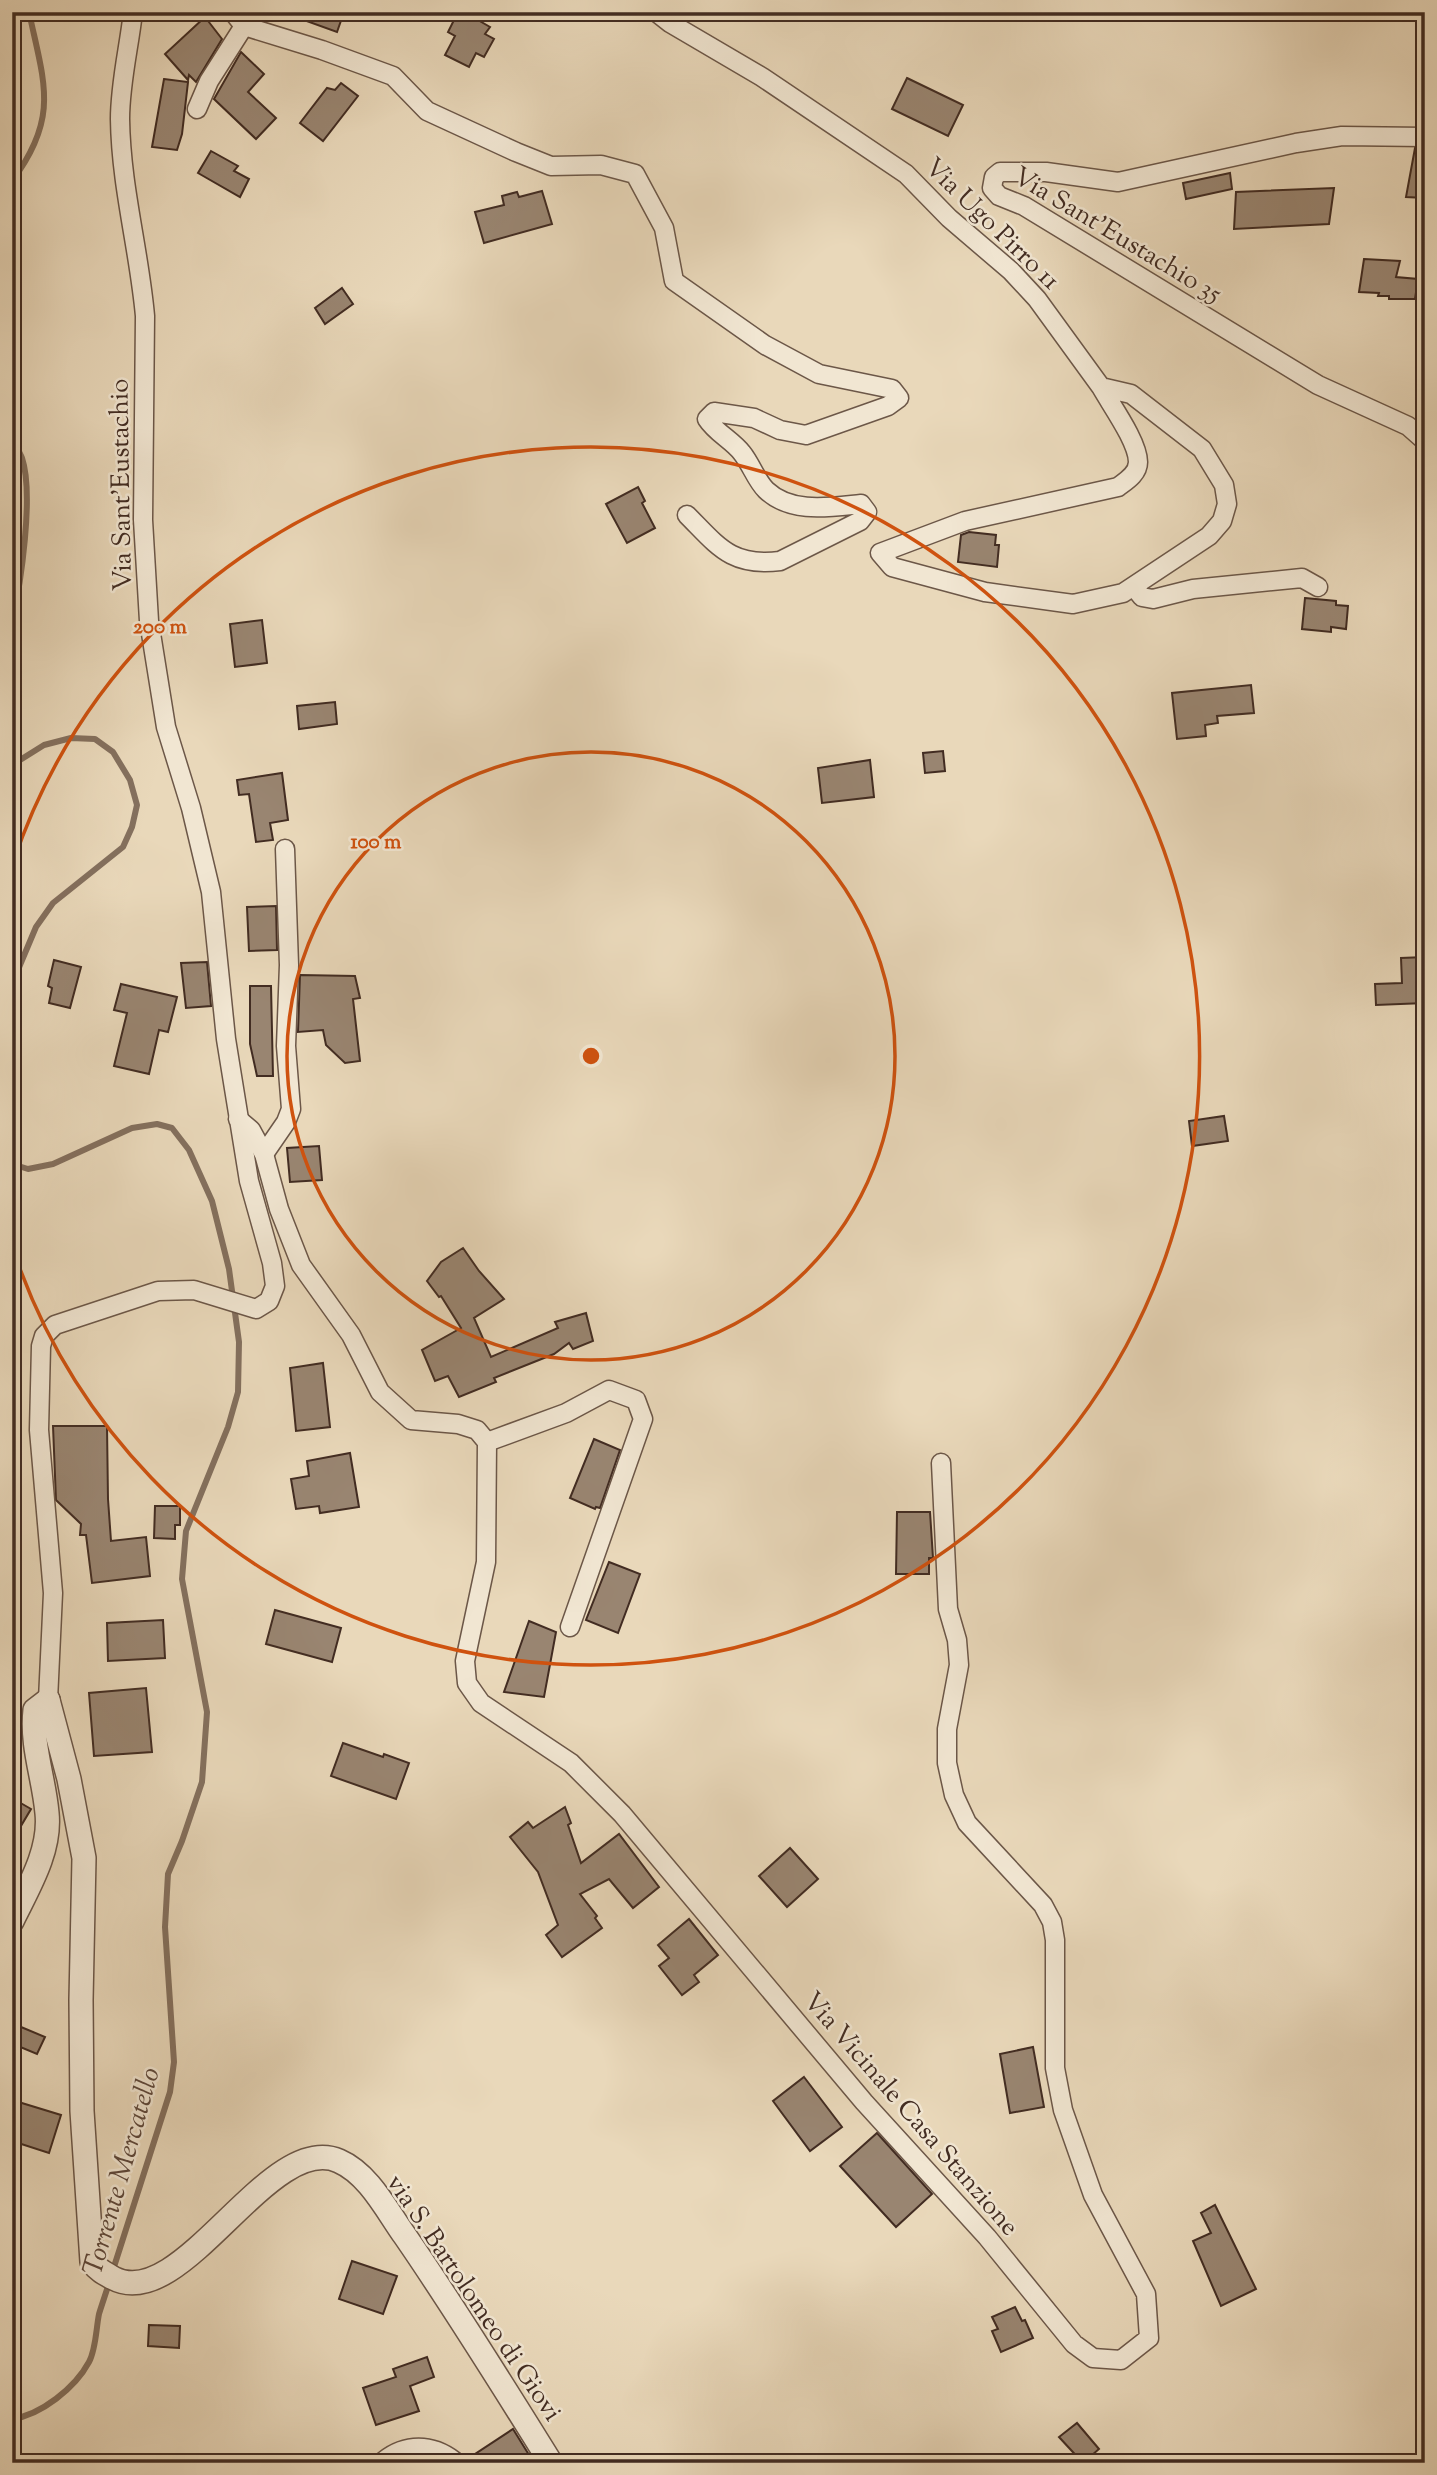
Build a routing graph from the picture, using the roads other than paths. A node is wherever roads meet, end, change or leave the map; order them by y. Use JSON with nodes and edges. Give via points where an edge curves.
{"nodes":[{"id":1,"x":133,"y":12,"type":"edge"},
{"id":2,"x":656,"y":12,"type":"edge"},
{"id":3,"x":238,"y":19,"type":"edge"},
{"id":4,"x":197,"y":109,"type":"dead end"},
{"id":5,"x":1425,"y":137,"type":"edge"},
{"id":6,"x":1101,"y":387,"type":"junction"},
{"id":7,"x":1425,"y":441,"type":"edge"},
{"id":8,"x":687,"y":515,"type":"dead end"},
{"id":9,"x":1134,"y":587,"type":"junction"},
{"id":10,"x":1318,"y":587,"type":"dead end"},
{"id":11,"x":285,"y":849,"type":"dead end"},
{"id":12,"x":238,"y":1119,"type":"junction"},
{"id":13,"x":264,"y":1154,"type":"junction"},
{"id":14,"x":487,"y":1442,"type":"junction"},
{"id":15,"x":942,"y":1463,"type":"dead end"},
{"id":16,"x":570,"y":1627,"type":"dead end"},
{"id":17,"x":48,"y":1700,"type":"junction"},
{"id":18,"x":12,"y":1921,"type":"edge"},
{"id":19,"x":385,"y":2463,"type":"edge"},
{"id":20,"x":453,"y":2463,"type":"edge"},
{"id":21,"x":551,"y":2463,"type":"edge"}],
"edges":[{"from":1,"to":12,"type":"street","name":"Via Sant'Eustachio","via":[[120,118],[126,198],[145,316],[142,520],[149,621],[166,727],[211,892]]},
{"from":2,"to":6,"type":"street","name":"Via Ugo Pirro 11","via":[[906,174],[1037,299]]},
{"from":3,"to":4,"type":"street"},
{"from":3,"to":8,"type":"street","via":[[393,76],[427,111],[551,166],[601,165],[635,174],[664,228],[674,281],[765,345],[819,374],[892,389],[899,398],[806,435],[754,418],[714,412],[707,419],[741,452],[765,489],[779,499],[825,508],[861,504],[867,512],[860,521],[770,562],[740,560],[723,551]]},
{"from":5,"to":7,"type":"street","name":"Via Sant'Eustachio 35","via":[[1342,136],[1118,181],[1046,172],[999,172],[992,188],[1306,378],[1408,426]]},
{"from":6,"to":9,"type":"street","via":[[1131,394],[1202,449],[1224,485],[1227,504],[1222,521],[1209,537]]},
{"from":6,"to":9,"type":"street","name":"Via Ugo Pirro 11","via":[[1134,447],[1138,464],[1131,478],[1118,487],[965,521],[880,553],[892,567],[985,592],[1073,604]]},
{"from":9,"to":10,"type":"street","via":[[1142,597],[1153,599],[1193,589],[1302,578]]},
{"from":11,"to":13,"type":"street","via":[[290,1109]]},
{"from":12,"to":13,"type":"street","via":[[251,1130]]},
{"from":12,"to":17,"type":"street","name":"Via Sant'Eustachio","via":[[249,1181],[272,1263],[275,1286],[270,1301],[256,1308],[194,1290],[158,1291],[55,1325],[44,1336],[39,1430],[53,1592]]},
{"from":13,"to":14,"type":"street","via":[[301,1265],[351,1335],[380,1392],[411,1420],[458,1424],[477,1430]]},
{"from":14,"to":15,"type":"street","name":"Via Vicinale Casa Stanzione","via":[[486,1562],[465,1661],[467,1684],[481,1703],[571,1763],[622,1814],[1074,2344],[1093,2358],[1121,2360],[1149,2338],[1146,2294],[1093,2195],[1063,2110],[1055,2068],[1052,1922],[1043,1905],[967,1823],[947,1763],[947,1729],[959,1665],[948,1609]]},
{"from":14,"to":16,"type":"street","via":[[566,1413],[609,1390],[636,1400],[643,1419]]},
{"from":17,"to":18,"type":"street","via":[[36,1710],[34,1724],[48,1831]]},
{"from":17,"to":21,"type":"street","name":"via S. Bartolomeo di Giovi","via":[[83,1858],[82,2111],[92,2262],[97,2269],[128,2283],[158,2276],[187,2257],[288,2168],[320,2158],[343,2162],[371,2189],[447,2296]]},
{"from":19,"to":20,"type":"street","via":[[398,2453],[422,2451],[440,2453]]}]}
